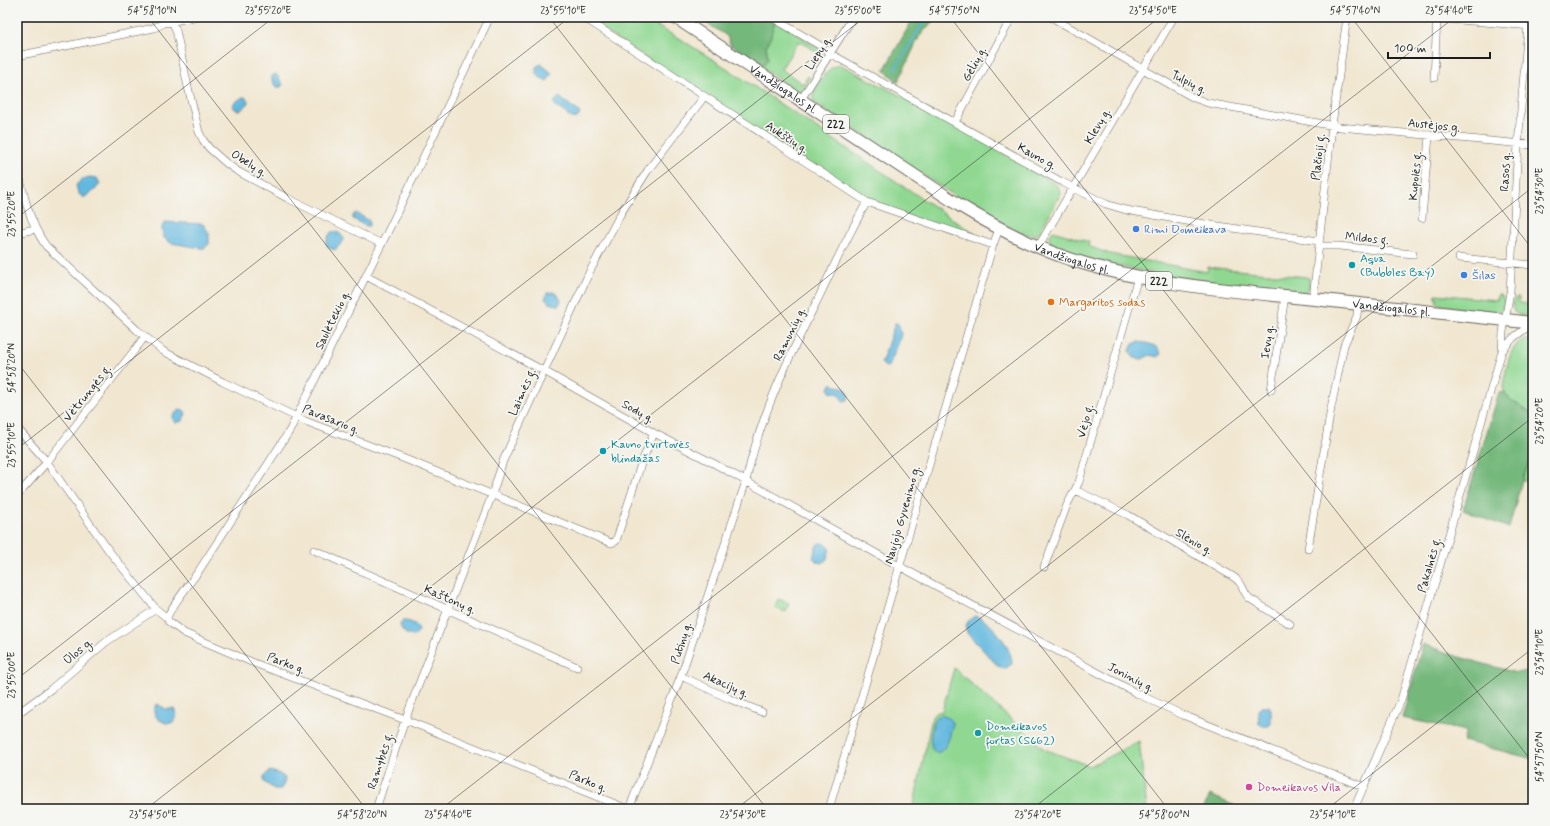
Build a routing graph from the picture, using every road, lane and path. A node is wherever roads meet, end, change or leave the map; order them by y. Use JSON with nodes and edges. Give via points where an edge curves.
{"nodes":[{"id":1,"x":194,"y":17,"type":"edge"},
{"id":2,"x":490,"y":17,"type":"edge"},
{"id":3,"x":583,"y":17,"type":"edge"},
{"id":4,"x":675,"y":17,"type":"edge"},
{"id":5,"x":771,"y":17,"type":"edge"},
{"id":6,"x":854,"y":17,"type":"edge"},
{"id":7,"x":1012,"y":17,"type":"edge"},
{"id":8,"x":1051,"y":17,"type":"edge"},
{"id":9,"x":1174,"y":17,"type":"edge"},
{"id":10,"x":1347,"y":17,"type":"edge"},
{"id":11,"x":1424,"y":17,"type":"edge"},
{"id":12,"x":1437,"y":18,"type":"junction"},
{"id":13,"x":171,"y":19,"type":"edge"},
{"id":14,"x":1531,"y":26,"type":"edge"},
{"id":15,"x":831,"y":54,"type":"junction"},
{"id":16,"x":17,"y":56,"type":"edge"},
{"id":17,"x":1144,"y":70,"type":"junction"},
{"id":18,"x":1434,"y":78,"type":"dead end"},
{"id":19,"x":704,"y":97,"type":"junction"},
{"id":20,"x":800,"y":101,"type":"junction"},
{"id":21,"x":955,"y":122,"type":"junction"},
{"id":22,"x":1332,"y":125,"type":"junction"},
{"id":23,"x":1429,"y":136,"type":"junction"},
{"id":24,"x":1518,"y":144,"type":"junction"},
{"id":25,"x":1533,"y":146,"type":"edge"},
{"id":26,"x":17,"y":165,"type":"edge"},
{"id":27,"x":1072,"y":188,"type":"junction"},
{"id":28,"x":867,"y":202,"type":"junction"},
{"id":29,"x":1422,"y":218,"type":"dead end"},
{"id":30,"x":35,"y":229,"type":"junction"},
{"id":31,"x":1000,"y":229,"type":"junction"},
{"id":32,"x":17,"y":233,"type":"edge"},
{"id":33,"x":1319,"y":243,"type":"junction"},
{"id":34,"x":382,"y":244,"type":"junction"},
{"id":35,"x":993,"y":245,"type":"junction"},
{"id":36,"x":1038,"y":247,"type":"junction"},
{"id":37,"x":1413,"y":254,"type":"dead end"},
{"id":38,"x":1459,"y":258,"type":"dead end"},
{"id":39,"x":1511,"y":263,"type":"junction"},
{"id":40,"x":1533,"y":265,"type":"edge"},
{"id":41,"x":366,"y":276,"type":"junction"},
{"id":42,"x":1138,"y":277,"type":"junction"},
{"id":43,"x":1284,"y":296,"type":"junction"},
{"id":44,"x":1313,"y":299,"type":"junction"},
{"id":45,"x":1358,"y":304,"type":"junction"},
{"id":46,"x":1506,"y":320,"type":"junction"},
{"id":47,"x":1533,"y":323,"type":"edge"},
{"id":48,"x":144,"y":338,"type":"junction"},
{"id":49,"x":1502,"y":351,"type":"junction"},
{"id":50,"x":544,"y":371,"type":"junction"},
{"id":51,"x":1272,"y":390,"type":"dead end"},
{"id":52,"x":297,"y":417,"type":"junction"},
{"id":53,"x":17,"y":428,"type":"edge"},
{"id":54,"x":654,"y":433,"type":"junction"},
{"id":55,"x":47,"y":462,"type":"junction"},
{"id":56,"x":746,"y":481,"type":"junction"},
{"id":57,"x":1075,"y":490,"type":"junction"},
{"id":58,"x":492,"y":495,"type":"junction"},
{"id":59,"x":17,"y":496,"type":"edge"},
{"id":60,"x":1308,"y":548,"type":"dead end"},
{"id":61,"x":314,"y":550,"type":"dead end"},
{"id":62,"x":899,"y":566,"type":"junction"},
{"id":63,"x":1044,"y":567,"type":"dead end"},
{"id":64,"x":156,"y":609,"type":"junction"},
{"id":65,"x":447,"y":609,"type":"junction"},
{"id":66,"x":167,"y":618,"type":"junction"},
{"id":67,"x":1290,"y":624,"type":"dead end"},
{"id":68,"x":577,"y":667,"type":"dead end"},
{"id":69,"x":681,"y":676,"type":"junction"},
{"id":70,"x":762,"y":712,"type":"dead end"},
{"id":71,"x":17,"y":714,"type":"edge"},
{"id":72,"x":405,"y":720,"type":"junction"},
{"id":73,"x":1364,"y":787,"type":"junction"},
{"id":74,"x":376,"y":809,"type":"edge"},
{"id":75,"x":629,"y":809,"type":"edge"},
{"id":76,"x":828,"y":809,"type":"edge"},
{"id":77,"x":1354,"y":809,"type":"edge"}],
"edges":[{"from":1,"to":13,"type":"street"},
{"from":2,"to":34,"type":"street","name":"Saulėtekio g."},
{"from":3,"to":19,"type":"street","name":"Aukščių g."},
{"from":4,"to":20,"type":"main road","name":"Vandžiogalos pl.","number":"222"},
{"from":5,"to":15,"type":"street","name":"Kauno g."},
{"from":6,"to":15,"type":"street","name":"Liepų g."},
{"from":7,"to":21,"type":"street","name":"Gėlių g."},
{"from":8,"to":17,"type":"street","name":"Tulpių g."},
{"from":9,"to":17,"type":"street","name":"Klevų g."},
{"from":10,"to":22,"type":"street","name":"Plačioji g."},
{"from":11,"to":12,"type":"street"},
{"from":12,"to":14,"type":"street"},
{"from":12,"to":18,"type":"street"},
{"from":13,"to":16,"type":"street","via":[[154,28]]},
{"from":13,"to":34,"type":"street","name":"Obelų g.","via":[[176,30],[199,132],[209,148],[237,171]]},
{"from":14,"to":24,"type":"street","name":"Rasos g."},
{"from":15,"to":20,"type":"street","name":"Liepų g."},
{"from":15,"to":21,"type":"street","name":"Kauno g."},
{"from":17,"to":22,"type":"street","name":"Tulpių g.","via":[[1208,103]]},
{"from":17,"to":27,"type":"street","name":"Klevų g."},
{"from":19,"to":28,"type":"street","name":"Aukščių g."},
{"from":19,"to":50,"type":"street","name":"Laimės g.","via":[[648,170],[621,213],[589,273]]},
{"from":20,"to":31,"type":"main road","name":"Vandžiogalos pl.","number":"222"},
{"from":21,"to":27,"type":"street","name":"Kauno g."},
{"from":22,"to":23,"type":"street","name":"Austėjos g."},
{"from":22,"to":33,"type":"street","name":"Plačioji g."},
{"from":23,"to":24,"type":"street","name":"Austėjos g."},
{"from":23,"to":29,"type":"street","name":"Kupolės g."},
{"from":24,"to":25,"type":"street","name":"Austėjos g."},
{"from":24,"to":39,"type":"street","name":"Rasos g."},
{"from":26,"to":30,"type":"street","name":"Pavasario g."},
{"from":27,"to":33,"type":"street","name":"Kauno g.","via":[[1126,210]]},
{"from":27,"to":36,"type":"street","name":"Klevų g."},
{"from":28,"to":35,"type":"street","name":"Aukščių g."},
{"from":28,"to":56,"type":"street","name":"Ramunių g.","via":[[843,245],[778,381],[760,429]]},
{"from":30,"to":32,"type":"street"},
{"from":30,"to":48,"type":"street","name":"Pavasario g.","via":[[52,252]]},
{"from":31,"to":35,"type":"street","name":"Naujojo Gyvenimo g."},
{"from":31,"to":36,"type":"main road","name":"Vandžiogalos pl.","number":"222"},
{"from":33,"to":37,"type":"street","name":"Mildos g."},
{"from":33,"to":44,"type":"street","name":"Plačioji g."},
{"from":34,"to":41,"type":"street","name":"Saulėtekio g."},
{"from":35,"to":62,"type":"street","name":"Naujojo Gyvenimo g."},
{"from":36,"to":42,"type":"main road","name":"Vandžiogalos pl.","number":"222","via":[[1073,260]]},
{"from":38,"to":39,"type":"street"},
{"from":39,"to":40,"type":"street"},
{"from":39,"to":46,"type":"street","name":"Rasos g."},
{"from":41,"to":50,"type":"street","name":"Sodų g."},
{"from":41,"to":52,"type":"street","name":"Saulėtekio g."},
{"from":42,"to":43,"type":"main road","name":"Vandžiogalos pl.","number":"222"},
{"from":42,"to":57,"type":"street","name":"Vėjo g."},
{"from":43,"to":44,"type":"main road","name":"Vandžiogalos pl.","number":"222"},
{"from":43,"to":51,"type":"street","name":"Ievų g."},
{"from":44,"to":45,"type":"main road","name":"Vandžiogalos pl.","number":"222"},
{"from":45,"to":46,"type":"main road","name":"Vandžiogalos pl.","number":"222"},
{"from":45,"to":60,"type":"street","via":[[1344,345],[1331,408]]},
{"from":46,"to":47,"type":"main road","name":"Vandžiogalos pl.","number":"222"},
{"from":46,"to":49,"type":"street","name":"Pakalnės g."},
{"from":47,"to":49,"type":"street","via":[[1513,338]]},
{"from":48,"to":52,"type":"street","name":"Pavasario g.","via":[[185,363]]},
{"from":48,"to":55,"type":"street","name":"Vėtrungės g."},
{"from":49,"to":73,"type":"street","name":"Pakalnės g.","via":[[1401,700]]},
{"from":50,"to":54,"type":"street","name":"Sodų g."},
{"from":50,"to":58,"type":"street","name":"Laimės g.","via":[[503,461]]},
{"from":52,"to":58,"type":"street","name":"Pavasario g."},
{"from":52,"to":66,"type":"street","name":"Saulėtekio g."},
{"from":53,"to":55,"type":"street","name":"Parko g."},
{"from":54,"to":56,"type":"street","name":"Sodų g."},
{"from":54,"to":58,"type":"street","name":"Pavasario g.","via":[[613,543]]},
{"from":55,"to":59,"type":"street","name":"Vėtrungės g."},
{"from":55,"to":64,"type":"street","name":"Parko g.","via":[[97,536]]},
{"from":56,"to":62,"type":"street","name":"Sodų g."},
{"from":56,"to":69,"type":"street","name":"Putinų g."},
{"from":57,"to":63,"type":"street","name":"Vėjo g."},
{"from":57,"to":67,"type":"street","name":"Slėnio g.","via":[[1128,515],[1232,576],[1241,583],[1248,597]]},
{"from":58,"to":65,"type":"street","name":"Laimės g."},
{"from":61,"to":65,"type":"street","name":"Kaštonų g."},
{"from":62,"to":73,"type":"street","name":"Joninių g.","via":[[1138,694],[1183,715]]},
{"from":62,"to":76,"type":"street","name":"Naujojo Gyvenimo g."},
{"from":64,"to":66,"type":"street","name":"Parko g."},
{"from":64,"to":71,"type":"street","name":"Ūlos g.","via":[[106,642]]},
{"from":65,"to":68,"type":"street","name":"Kaštonų g."},
{"from":65,"to":72,"type":"street","name":"Laimės g."},
{"from":66,"to":72,"type":"street","name":"Parko g.","via":[[178,630],[195,638]]},
{"from":69,"to":70,"type":"street","name":"Akacijų g."},
{"from":69,"to":75,"type":"street","name":"Putinų g."},
{"from":72,"to":74,"type":"street","name":"Ramybės g."},
{"from":72,"to":75,"type":"street","name":"Parko g."},
{"from":73,"to":77,"type":"street","name":"Pakalnės g."}]}
